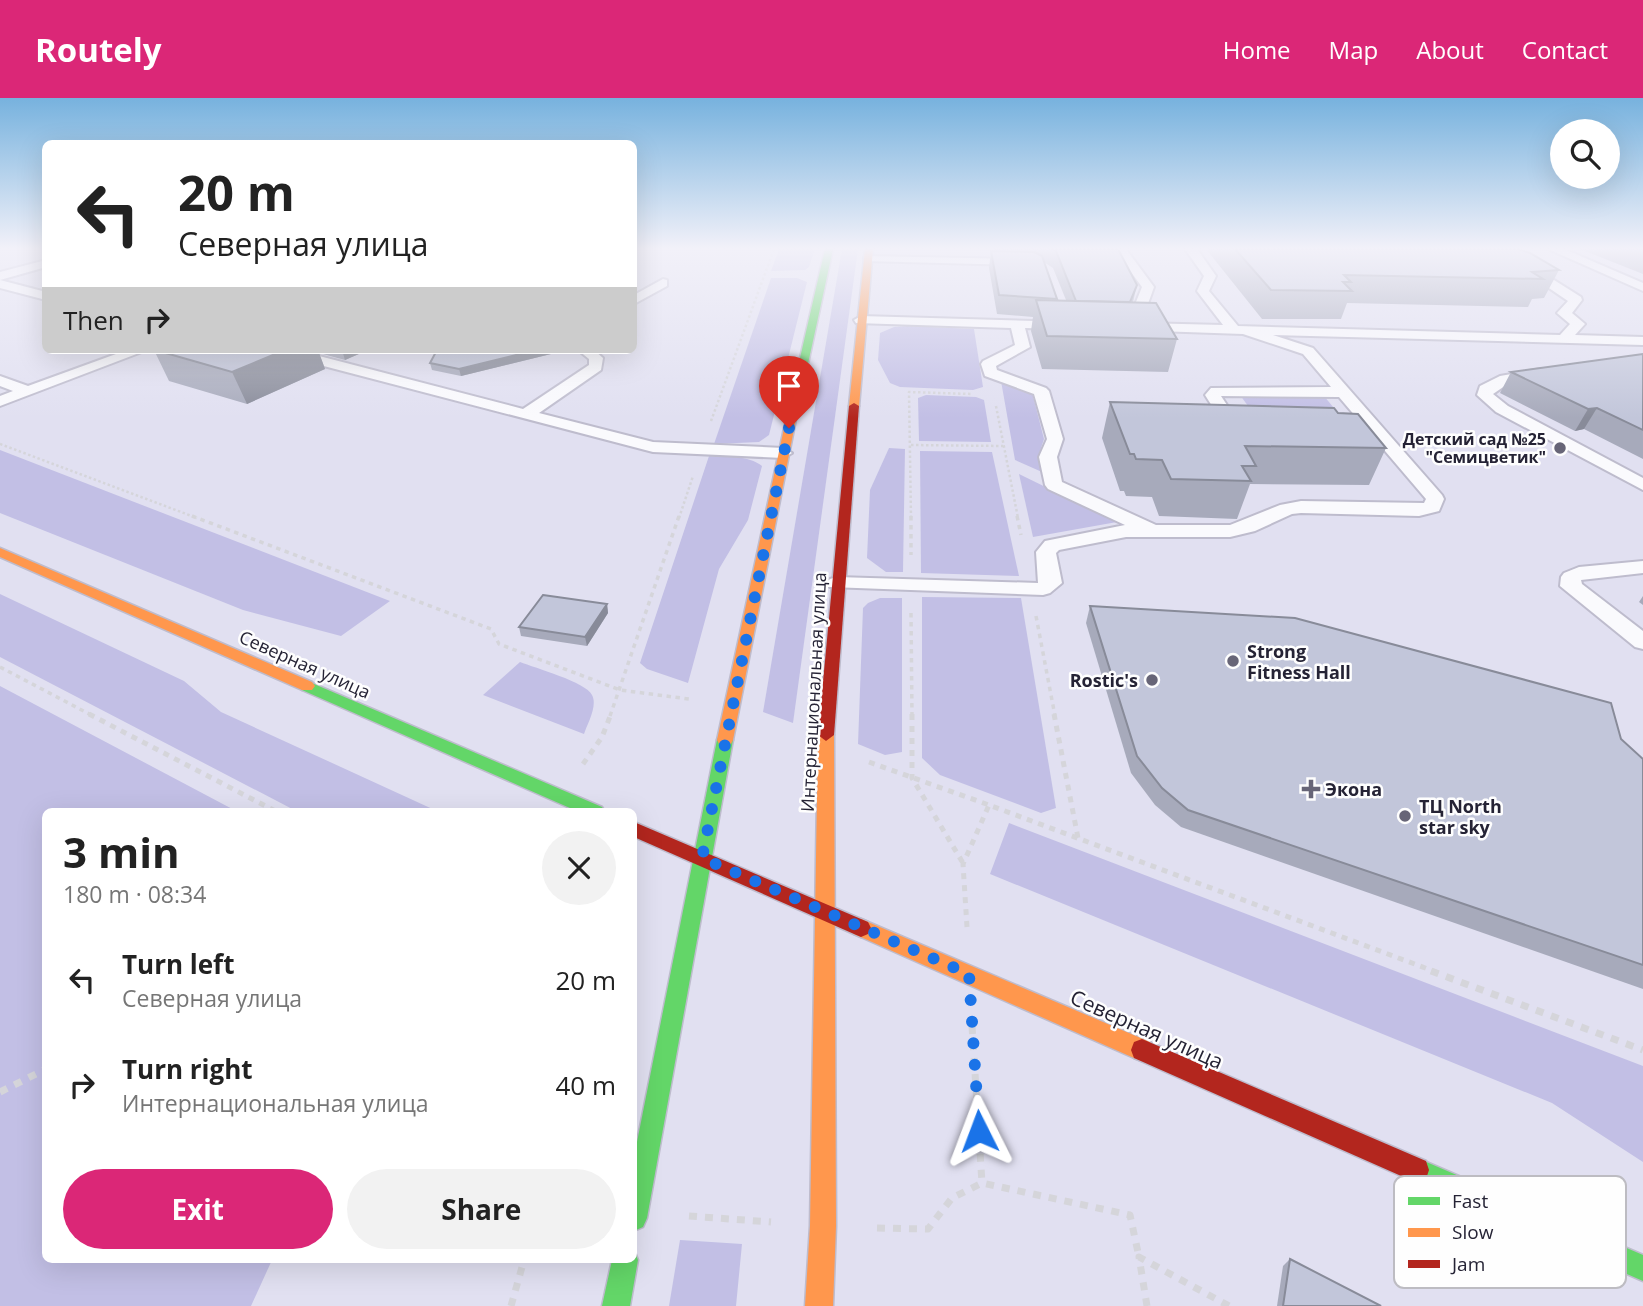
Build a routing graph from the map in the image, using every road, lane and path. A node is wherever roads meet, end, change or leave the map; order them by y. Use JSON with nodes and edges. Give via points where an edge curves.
{"nodes":[{"id":1,"x":754,"y":305,"type":"edge"},
{"id":2,"x":816,"y":305,"type":"edge"},
{"id":3,"x":863,"y":305,"type":"edge"},
{"id":4,"x":1138,"y":305,"type":"edge"},
{"id":5,"x":1216,"y":305,"type":"edge"},
{"id":6,"x":1571,"y":305,"type":"edge"},
{"id":7,"x":1387,"y":319,"type":"edge"},
{"id":8,"x":861,"y":320,"type":"junction"},
{"id":9,"x":1468,"y":321,"type":"edge"},
{"id":10,"x":1068,"y":322,"type":"edge"},
{"id":11,"x":1017,"y":324,"type":"junction"},
{"id":12,"x":1239,"y":330,"type":"junction"},
{"id":13,"x":1572,"y":331,"type":"junction"},
{"id":14,"x":1363,"y":334,"type":"junction"},
{"id":15,"x":1602,"y":340,"type":"junction"},
{"id":16,"x":1643,"y":341,"type":"edge"},
{"id":17,"x":129,"y":354,"type":"edge"},
{"id":18,"x":294,"y":354,"type":"edge"},
{"id":19,"x":590,"y":354,"type":"edge"},
{"id":20,"x":1552,"y":372,"type":"edge"},
{"id":21,"x":0,"y":381,"type":"edge"},
{"id":22,"x":28,"y":391,"type":"junction"},
{"id":23,"x":1343,"y":391,"type":"junction"},
{"id":24,"x":0,"y":401,"type":"edge"},
{"id":25,"x":526,"y":414,"type":"junction"},
{"id":26,"x":1261,"y":424,"type":"edge"},
{"id":27,"x":1345,"y":425,"type":"edge"},
{"id":28,"x":1373,"y":426,"type":"junction"},
{"id":29,"x":0,"y":444,"type":"edge"},
{"id":30,"x":911,"y":445,"type":"dead end"},
{"id":31,"x":1003,"y":446,"type":"dead end"},
{"id":32,"x":701,"y":450,"type":"junction"},
{"id":33,"x":783,"y":453,"type":"junction"},
{"id":34,"x":1643,"y":485,"type":"edge"},
{"id":35,"x":1152,"y":531,"type":"junction"},
{"id":36,"x":0,"y":552,"type":"edge"},
{"id":37,"x":1643,"y":568,"type":"edge"},
{"id":38,"x":836,"y":583,"type":"junction"},
{"id":39,"x":1643,"y":642,"type":"edge"},
{"id":40,"x":0,"y":667,"type":"edge"},
{"id":41,"x":620,"y":690,"type":"junction"},
{"id":42,"x":561,"y":797,"type":"junction"},
{"id":43,"x":269,"y":808,"type":"edge"},
{"id":44,"x":587,"y":808,"type":"edge"},
{"id":45,"x":637,"y":830,"type":"edge"},
{"id":46,"x":702,"y":858,"type":"junction"},
{"id":47,"x":825,"y":910,"type":"junction"},
{"id":48,"x":969,"y":974,"type":"junction"},
{"id":49,"x":1643,"y":1050,"type":"edge"},
{"id":50,"x":42,"y":1071,"type":"edge"},
{"id":51,"x":0,"y":1092,"type":"edge"},
{"id":52,"x":1432,"y":1176,"type":"edge"},
{"id":53,"x":982,"y":1183,"type":"junction"},
{"id":54,"x":637,"y":1199,"type":"edge"},
{"id":55,"x":637,"y":1215,"type":"edge"},
{"id":56,"x":823,"y":1226,"type":"junction"},
{"id":57,"x":1139,"y":1257,"type":"junction"},
{"id":58,"x":1626,"y":1261,"type":"edge"},
{"id":59,"x":523,"y":1263,"type":"edge"},
{"id":60,"x":624,"y":1263,"type":"edge"},
{"id":61,"x":1643,"y":1268,"type":"edge"},
{"id":62,"x":511,"y":1306,"type":"edge"},
{"id":63,"x":616,"y":1306,"type":"edge"},
{"id":64,"x":819,"y":1306,"type":"edge"},
{"id":65,"x":1147,"y":1306,"type":"edge"},
{"id":66,"x":1229,"y":1306,"type":"edge"}],
"edges":[{"from":1,"to":32,"type":"path"},
{"from":2,"to":33,"type":"main road"},
{"from":3,"to":8,"type":"main road","name":"Интернациональная улица"},
{"from":4,"to":12,"type":"lane","via":[[1126,327]]},
{"from":5,"to":12,"type":"lane"},
{"from":6,"to":13,"type":"lane","via":[[1564,313]]},
{"from":7,"to":14,"type":"lane"},
{"from":8,"to":11,"type":"lane"},
{"from":8,"to":38,"type":"main road","name":"Интернациональная улица"},
{"from":9,"to":13,"type":"lane","via":[[1487,327]]},
{"from":10,"to":11,"type":"lane"},
{"from":11,"to":35,"type":"lane","via":[[1023,347],[988,364],[990,373],[1041,391],[1055,439],[1048,457],[1054,485]]},
{"from":12,"to":14,"type":"lane"},
{"from":12,"to":23,"type":"lane","via":[[1308,351]]},
{"from":13,"to":14,"type":"lane"},
{"from":13,"to":15,"type":"lane"},
{"from":13,"to":15,"type":"lane"},
{"from":15,"to":16,"type":"lane"},
{"from":17,"to":22,"type":"lane"},
{"from":18,"to":25,"type":"lane"},
{"from":19,"to":25,"type":"lane","via":[[597,367]]},
{"from":20,"to":34,"type":"lane","via":[[1505,379],[1485,389],[1485,395],[1502,409]]},
{"from":21,"to":22,"type":"lane"},
{"from":22,"to":24,"type":"lane"},
{"from":23,"to":26,"type":"lane","via":[[1216,391],[1213,395],[1225,414]]},
{"from":23,"to":28,"type":"lane"},
{"from":25,"to":32,"type":"lane","via":[[653,447]]},
{"from":27,"to":28,"type":"lane"},
{"from":28,"to":35,"type":"lane","via":[[1436,499],[1432,507],[1301,507],[1230,531]]},
{"from":29,"to":41,"type":"path","via":[[491,629],[499,645]]},
{"from":30,"to":31,"type":"path"},
{"from":32,"to":33,"type":"lane"},
{"from":32,"to":41,"type":"path"},
{"from":33,"to":46,"type":"main road"},
{"from":35,"to":38,"type":"lane","via":[[1126,531],[1052,545],[1046,552],[1051,583],[1043,589]]},
{"from":36,"to":42,"type":"main road","name":"Северная улица"},
{"from":37,"to":39,"type":"lane","via":[[1579,573],[1571,577],[1571,586]]},
{"from":38,"to":47,"type":"main road","name":"Интернациональная улица","via":[[825,746]]},
{"from":40,"to":43,"type":"path"},
{"from":41,"to":42,"type":"path","via":[[602,737]]},
{"from":42,"to":44,"type":"main road","name":"Северная улица"},
{"from":45,"to":46,"type":"main road","name":"Северная улица"},
{"from":46,"to":47,"type":"main road","name":"Северная улица"},
{"from":46,"to":54,"type":"main road"},
{"from":47,"to":48,"type":"main road","name":"Северная улица"},
{"from":47,"to":56,"type":"main road","name":"Интернациональная улица"},
{"from":48,"to":49,"type":"path","via":[[963,864],[989,805]]},
{"from":48,"to":52,"type":"main road","name":"Северная улица"},
{"from":48,"to":53,"type":"path"},
{"from":50,"to":51,"type":"path"},
{"from":53,"to":56,"type":"path","via":[[952,1199],[928,1229]]},
{"from":53,"to":57,"type":"path","via":[[1130,1214]]},
{"from":55,"to":56,"type":"path"},
{"from":56,"to":64,"type":"main road","name":"Интернациональная улица"},
{"from":57,"to":65,"type":"path"},
{"from":57,"to":66,"type":"path"},
{"from":58,"to":61,"type":"main road","name":"Северная улица"},
{"from":59,"to":62,"type":"path"},
{"from":60,"to":63,"type":"main road"}]}
